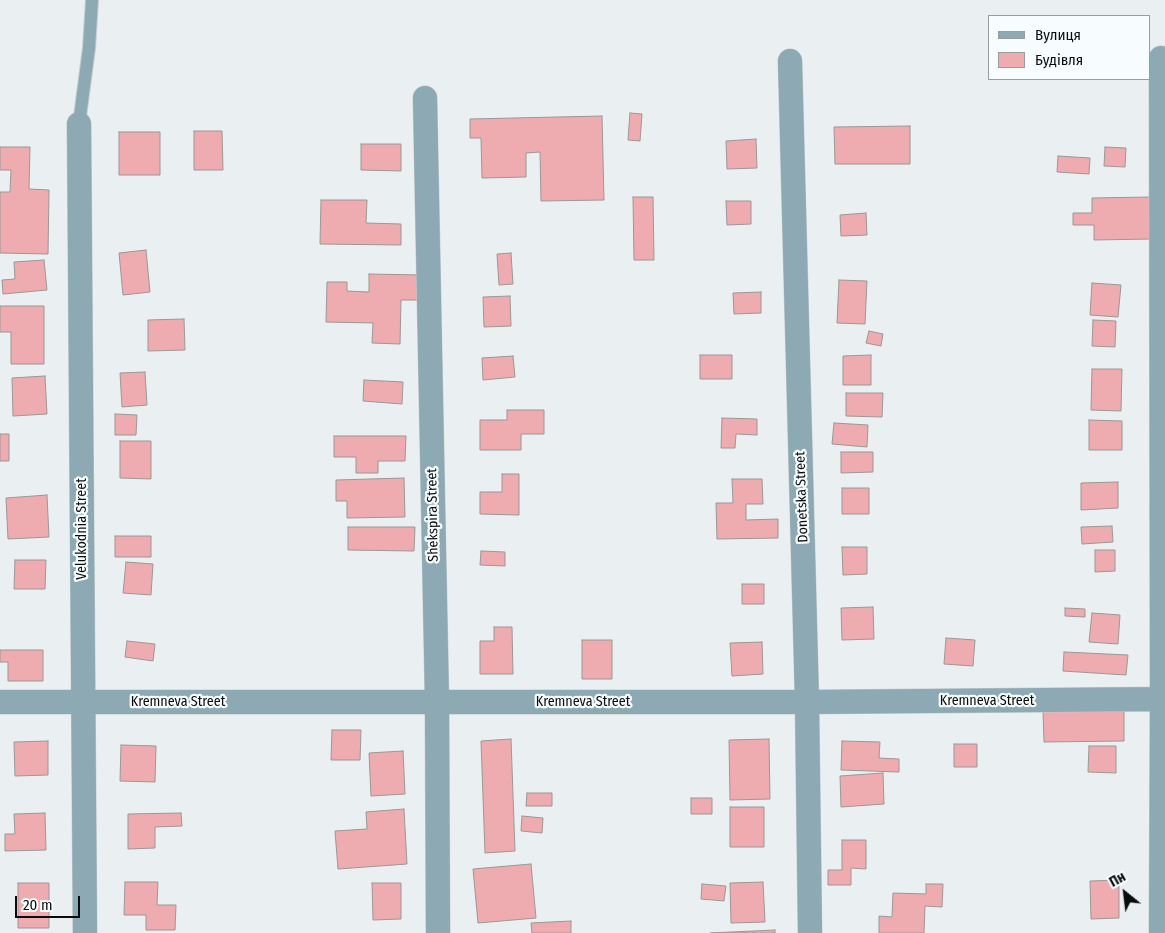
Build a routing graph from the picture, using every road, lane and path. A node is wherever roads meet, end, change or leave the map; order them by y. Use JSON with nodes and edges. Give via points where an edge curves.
{"nodes":[{"id":1,"x":92,"y":0,"type":"edge"},
{"id":2,"x":1161,"y":58,"type":"dead end"},
{"id":3,"x":790,"y":62,"type":"dead end"},
{"id":4,"x":425,"y":98,"type":"dead end"},
{"id":5,"x":79,"y":124,"type":"joint"},
{"id":6,"x":1163,"y":699,"type":"edge"},
{"id":7,"x":0,"y":702,"type":"edge"},
{"id":8,"x":84,"y":702,"type":"junction"},
{"id":9,"x":437,"y":702,"type":"junction"},
{"id":10,"x":808,"y":702,"type":"junction"},
{"id":11,"x":86,"y":933,"type":"edge"},
{"id":12,"x":438,"y":933,"type":"edge"},
{"id":13,"x":810,"y":933,"type":"edge"},
{"id":14,"x":1161,"y":933,"type":"edge"}],
"edges":[{"from":1,"to":5,"type":"lane","via":[[90,48]]},
{"from":2,"to":6,"type":"street"},
{"from":3,"to":10,"type":"street","name":"Donetska Street"},
{"from":4,"to":9,"type":"street","name":"Shekspira Street"},
{"from":5,"to":8,"type":"street","name":"Velukodnia Street"},
{"from":6,"to":10,"type":"street","name":"Kremneva Street"},
{"from":6,"to":14,"type":"street"},
{"from":7,"to":8,"type":"street","name":"Kremneva Street"},
{"from":8,"to":9,"type":"street","name":"Kremneva Street"},
{"from":8,"to":11,"type":"street","name":"Velukodnia Street"},
{"from":9,"to":10,"type":"street","name":"Kremneva Street"},
{"from":9,"to":12,"type":"street","name":"Shekspira Street"},
{"from":10,"to":13,"type":"street","name":"Donetska Street"}]}
